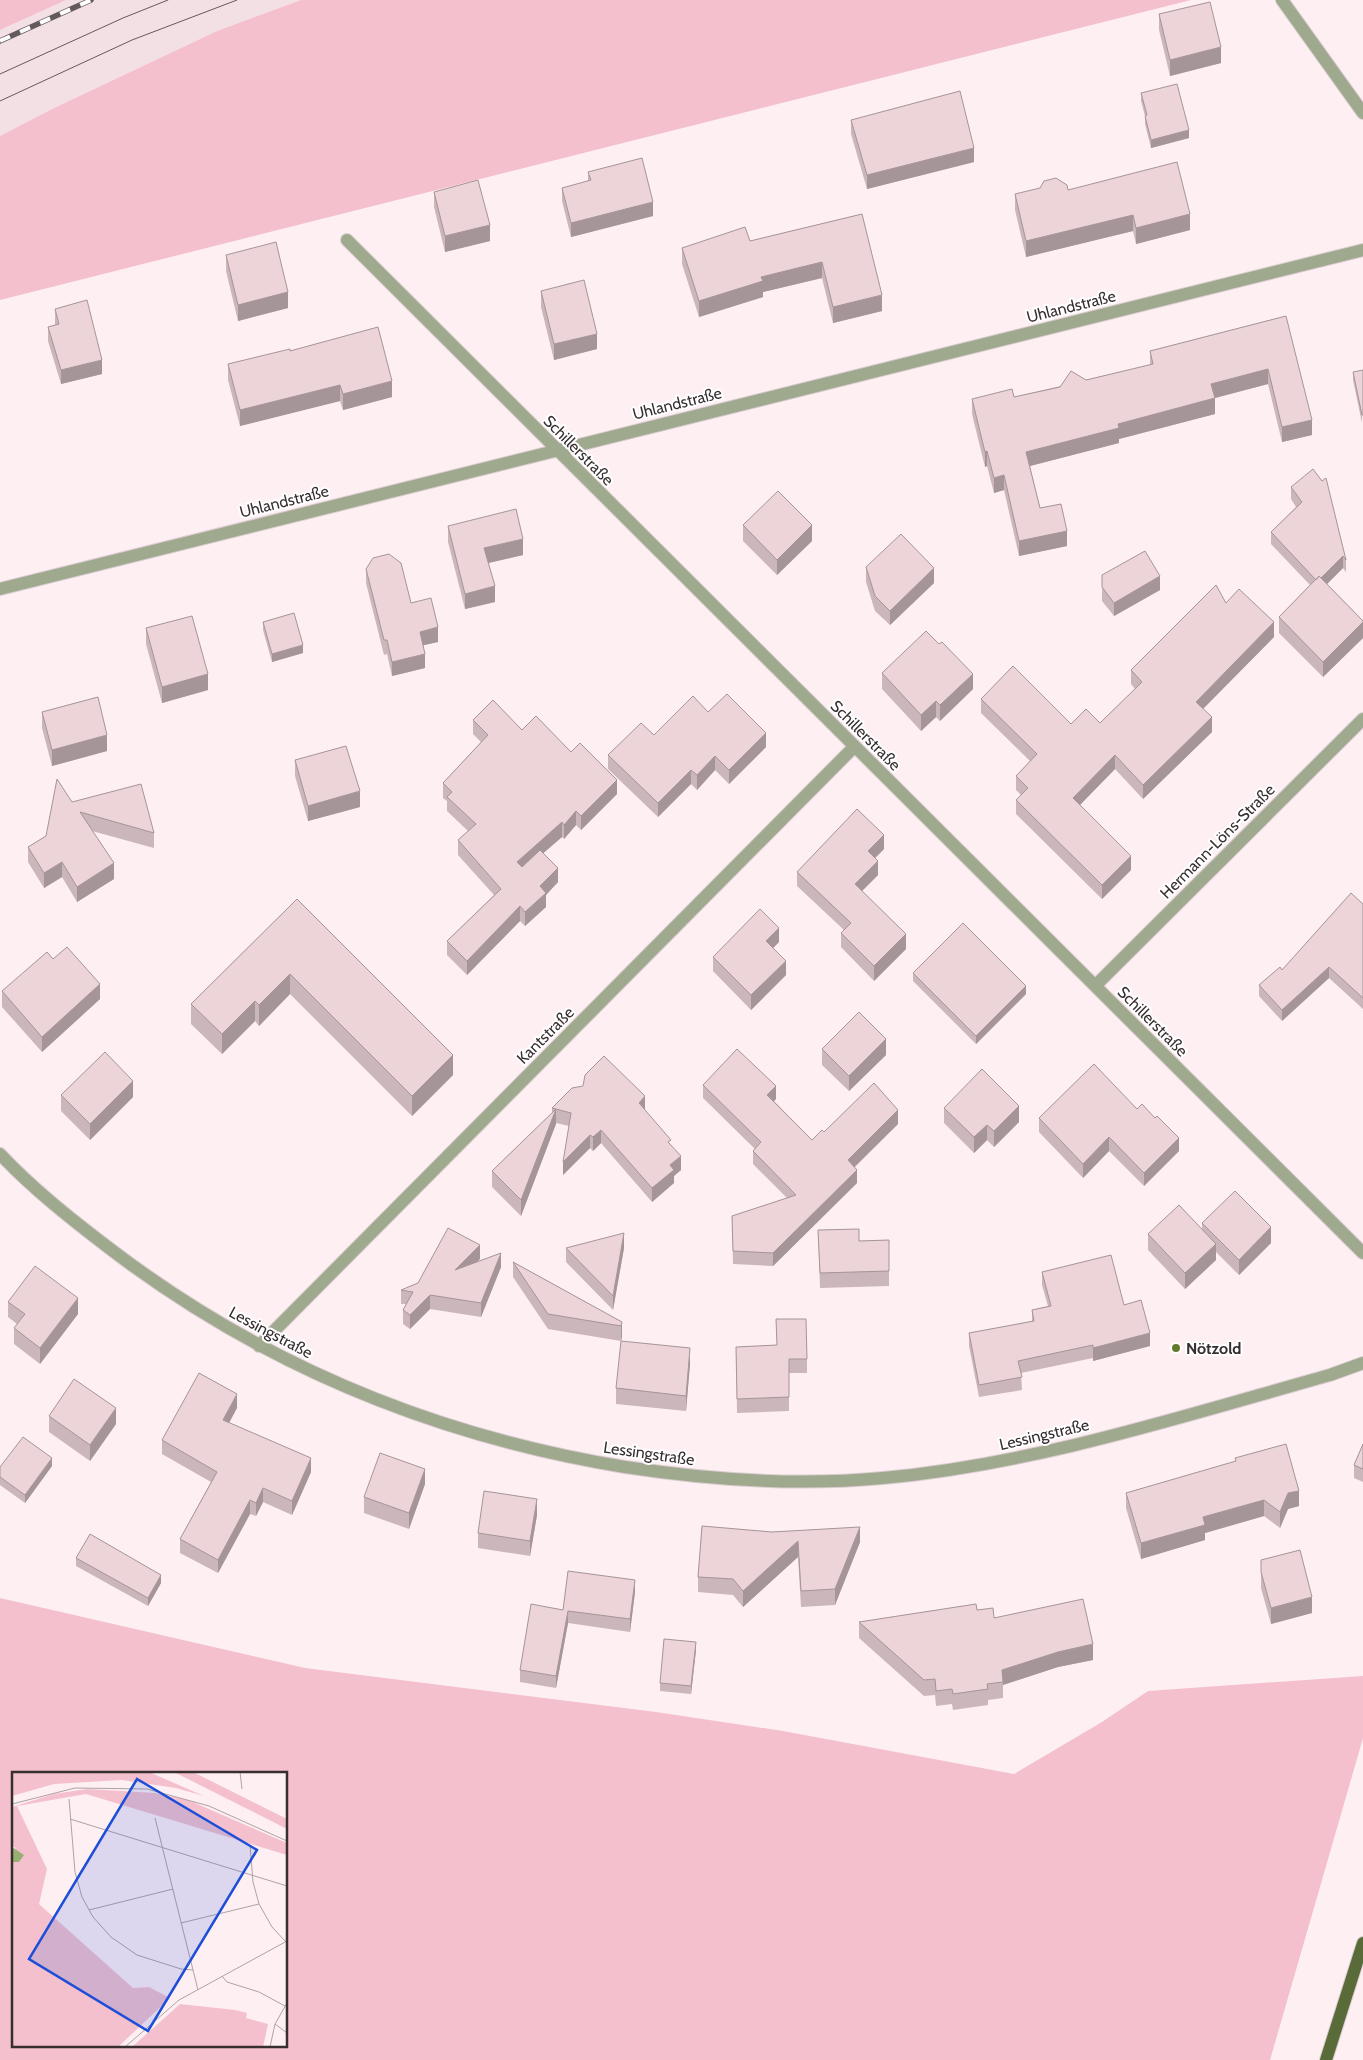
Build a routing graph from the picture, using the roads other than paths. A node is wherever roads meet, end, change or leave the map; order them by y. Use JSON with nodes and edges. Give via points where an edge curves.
{"nodes":[{"id":1,"x":1282,"y":0,"type":"edge"},
{"id":2,"x":1363,"y":113,"type":"edge"},
{"id":3,"x":347,"y":240,"type":"dead end"},
{"id":4,"x":1363,"y":250,"type":"edge"},
{"id":5,"x":557,"y":450,"type":"junction"},
{"id":6,"x":0,"y":589,"type":"edge"},
{"id":7,"x":1363,"y":719,"type":"edge"},
{"id":8,"x":854,"y":747,"type":"junction"},
{"id":9,"x":1095,"y":986,"type":"junction"},
{"id":10,"x":0,"y":1154,"type":"edge"},
{"id":11,"x":1363,"y":1253,"type":"edge"},
{"id":12,"x":260,"y":1346,"type":"junction"},
{"id":13,"x":1363,"y":1363,"type":"edge"},
{"id":14,"x":1363,"y":1943,"type":"edge"},
{"id":15,"x":1326,"y":2060,"type":"edge"}],
"edges":[{"from":1,"to":2,"type":"street"},
{"from":3,"to":5,"type":"street","name":"Schillerstraße"},
{"from":4,"to":5,"type":"street","name":"Uhlandstraße"},
{"from":5,"to":6,"type":"street","name":"Uhlandstraße"},
{"from":5,"to":8,"type":"street","name":"Schillerstraße"},
{"from":7,"to":9,"type":"street","name":"Hermann-Löns-Straße"},
{"from":8,"to":9,"type":"street","name":"Schillerstraße"},
{"from":8,"to":12,"type":"street","name":"Kantstraße"},
{"from":9,"to":11,"type":"street","name":"Schillerstraße"},
{"from":10,"to":12,"type":"street","name":"Lessingstraße","via":[[69,1217],[136,1269],[192,1307]]},
{"from":12,"to":13,"type":"street","name":"Lessingstraße","via":[[329,1381],[391,1406],[510,1444],[583,1460],[736,1480],[880,1478],[952,1470],[1028,1456],[1330,1375]]},
{"from":14,"to":15,"type":"main road"}]}
